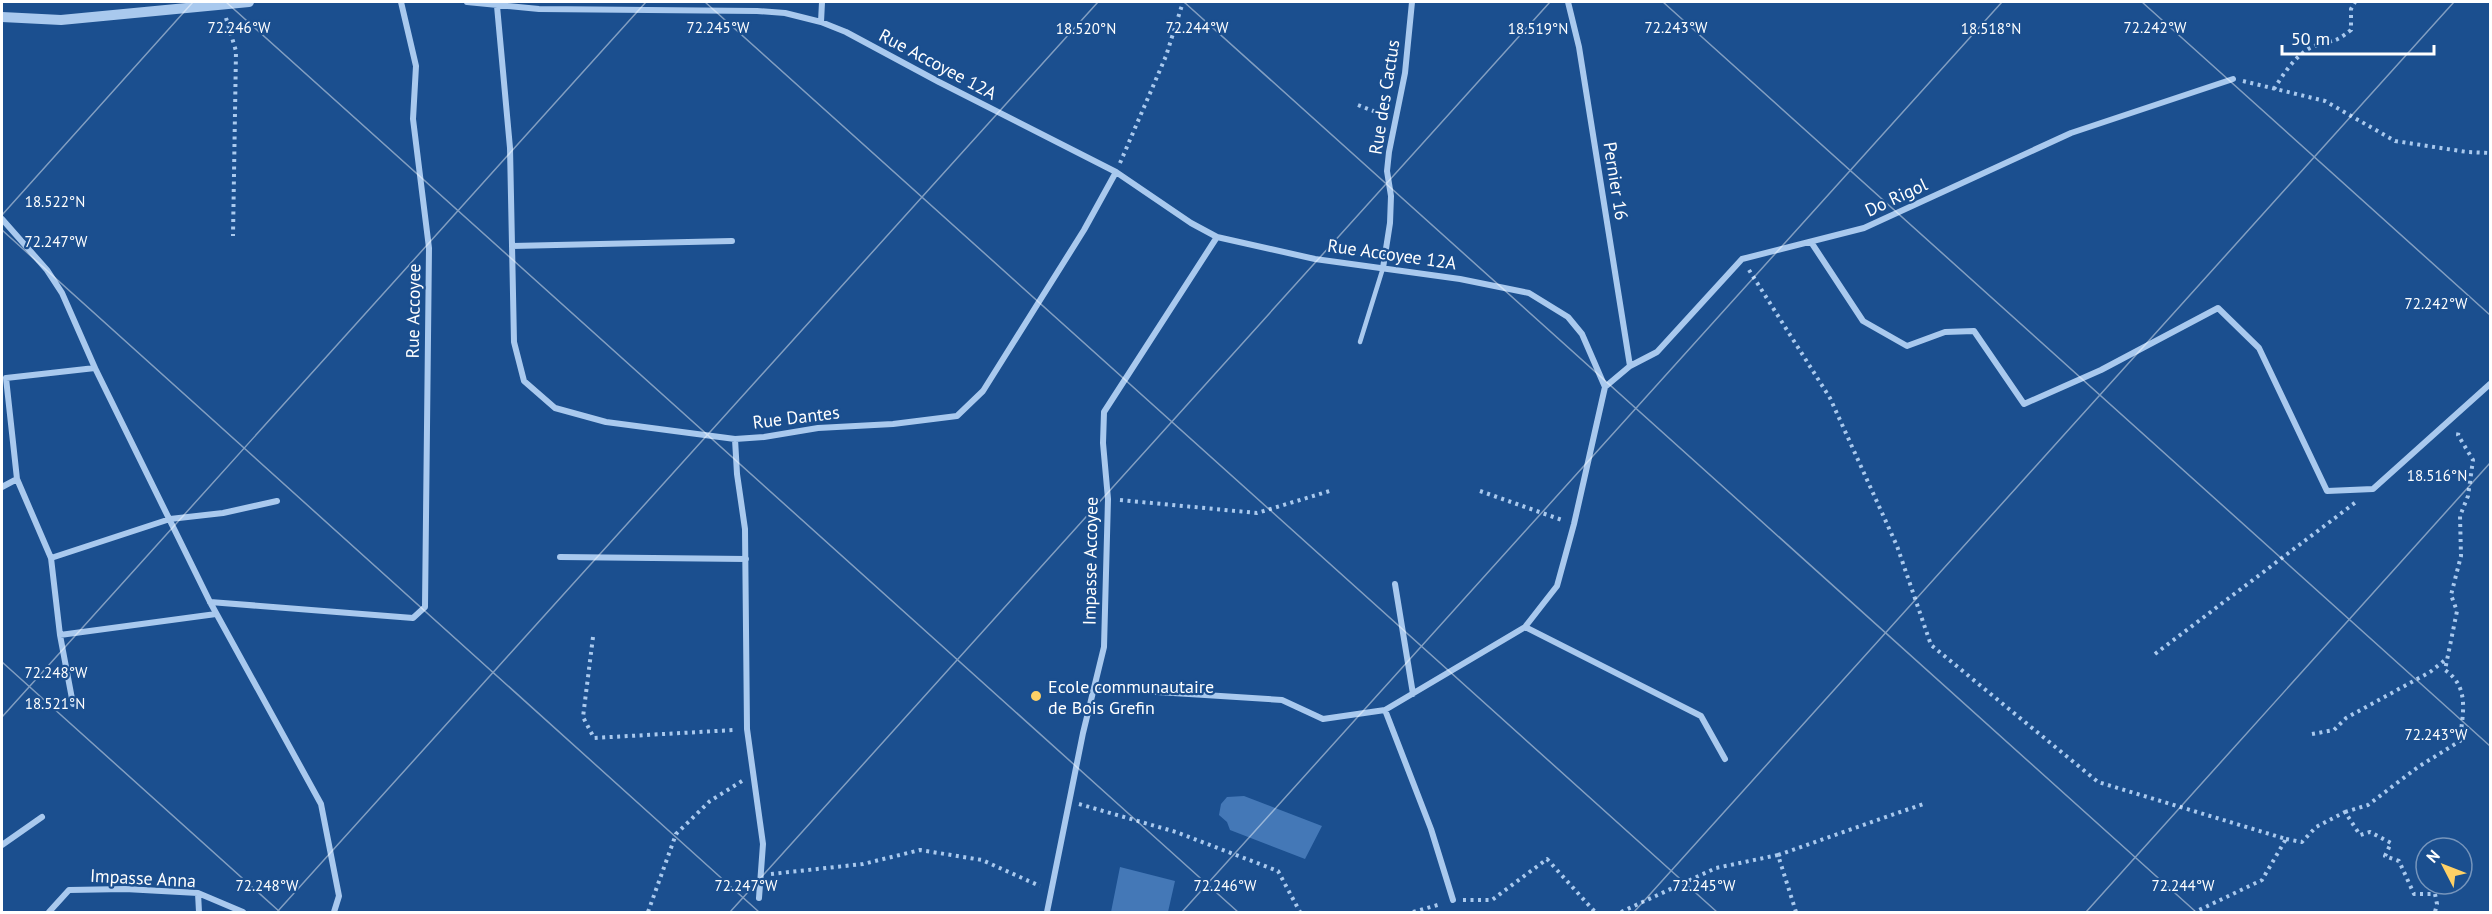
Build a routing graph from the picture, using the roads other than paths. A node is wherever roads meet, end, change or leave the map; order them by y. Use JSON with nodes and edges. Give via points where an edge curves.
{"nodes":[{"id":1,"x":249,"y":2,"type":"edge"},
{"id":2,"x":401,"y":2,"type":"edge"},
{"id":3,"x":467,"y":2,"type":"edge"},
{"id":4,"x":822,"y":2,"type":"edge"},
{"id":5,"x":1412,"y":2,"type":"edge"},
{"id":6,"x":1568,"y":2,"type":"edge"},
{"id":7,"x":497,"y":6,"type":"junction"},
{"id":8,"x":2,"y":17,"type":"edge"},
{"id":9,"x":821,"y":22,"type":"junction"},
{"id":10,"x":2233,"y":79,"type":"road end"},
{"id":11,"x":1116,"y":172,"type":"junction"},
{"id":12,"x":2,"y":219,"type":"edge"},
{"id":13,"x":1217,"y":237,"type":"junction"},
{"id":14,"x":732,"y":241,"type":"dead end"},
{"id":15,"x":1811,"y":242,"type":"junction"},
{"id":16,"x":512,"y":246,"type":"junction"},
{"id":17,"x":1383,"y":268,"type":"junction"},
{"id":18,"x":1360,"y":342,"type":"dead end"},
{"id":19,"x":1630,"y":366,"type":"junction"},
{"id":20,"x":95,"y":368,"type":"junction"},
{"id":21,"x":2490,"y":384,"type":"edge"},
{"id":22,"x":1605,"y":387,"type":"junction"},
{"id":23,"x":735,"y":439,"type":"junction"},
{"id":24,"x":17,"y":479,"type":"junction"},
{"id":25,"x":2,"y":487,"type":"edge"},
{"id":26,"x":277,"y":501,"type":"dead end"},
{"id":27,"x":170,"y":519,"type":"junction"},
{"id":28,"x":560,"y":557,"type":"dead end"},
{"id":29,"x":51,"y":558,"type":"junction"},
{"id":30,"x":746,"y":559,"type":"junction"},
{"id":31,"x":1395,"y":584,"type":"dead end"},
{"id":32,"x":210,"y":602,"type":"junction"},
{"id":33,"x":216,"y":614,"type":"junction"},
{"id":34,"x":1525,"y":627,"type":"junction"},
{"id":35,"x":60,"y":635,"type":"junction"},
{"id":36,"x":1094,"y":688,"type":"junction"},
{"id":37,"x":1413,"y":694,"type":"junction"},
{"id":38,"x":73,"y":704,"type":"dead end"},
{"id":39,"x":1385,"y":710,"type":"junction"},
{"id":40,"x":1725,"y":759,"type":"dead end"},
{"id":41,"x":42,"y":817,"type":"dead end"},
{"id":42,"x":2,"y":845,"type":"edge"},
{"id":43,"x":198,"y":893,"type":"junction"},
{"id":44,"x":759,"y":898,"type":"dead end"},
{"id":45,"x":1454,"y":900,"type":"road end"},
{"id":46,"x":49,"y":912,"type":"edge"},
{"id":47,"x":199,"y":912,"type":"edge"},
{"id":48,"x":243,"y":912,"type":"edge"},
{"id":49,"x":334,"y":912,"type":"edge"},
{"id":50,"x":1047,"y":912,"type":"edge"}],
"edges":[{"from":1,"to":8,"type":"street","via":[[61,20]]},
{"from":2,"to":32,"type":"street","name":"Rue Accoyee","via":[[416,66],[413,119],[429,248],[424,607],[413,618]]},
{"from":3,"to":7,"type":"street","name":"Rue Accoyee 12A"},
{"from":4,"to":9,"type":"street"},
{"from":5,"to":17,"type":"street","name":"Rue des Cactus","via":[[1405,74],[1387,171],[1390,223]]},
{"from":6,"to":19,"type":"street","name":"Pernier 16","via":[[1579,47]]},
{"from":7,"to":9,"type":"street","name":"Rue Accoyee 12A","via":[[757,11]]},
{"from":7,"to":16,"type":"street","via":[[510,148]]},
{"from":9,"to":11,"type":"street","name":"Rue Accoyee 12A"},
{"from":10,"to":15,"type":"street","name":"Do Rigol","via":[[2071,133],[1864,228]]},
{"from":11,"to":13,"type":"street","name":"Rue Accoyee 12A"},
{"from":11,"to":23,"type":"street","name":"Rue Dantes","via":[[983,391],[957,416]]},
{"from":12,"to":20,"type":"street","via":[[62,293]]},
{"from":13,"to":17,"type":"street","name":"Rue Accoyee 12A","via":[[1315,259]]},
{"from":13,"to":36,"type":"street","name":"Impasse Accoyee","via":[[1104,412],[1108,499],[1104,647]]},
{"from":14,"to":16,"type":"street"},
{"from":15,"to":19,"type":"street","name":"Do Rigol","via":[[1742,259],[1657,352]]},
{"from":15,"to":21,"type":"street","via":[[1863,321],[1906,346],[1946,332],[1974,331],[2024,404],[2101,370],[2218,308],[2259,348],[2327,490],[2373,489]]},
{"from":16,"to":23,"type":"street","via":[[516,351],[524,381],[555,408],[606,422]]},
{"from":17,"to":18,"type":"lane"},
{"from":17,"to":22,"type":"street","name":"Rue Accoyee 12A","via":[[1529,293],[1568,317],[1582,334]]},
{"from":19,"to":22,"type":"street"},
{"from":20,"to":24,"type":"street","via":[[6,378]]},
{"from":20,"to":27,"type":"street"},
{"from":22,"to":34,"type":"street","via":[[1557,586]]},
{"from":23,"to":30,"type":"street","name":"Rue Dantes"},
{"from":24,"to":25,"type":"street"},
{"from":24,"to":29,"type":"street"},
{"from":26,"to":27,"type":"street"},
{"from":27,"to":29,"type":"street"},
{"from":27,"to":32,"type":"street"},
{"from":28,"to":30,"type":"street"},
{"from":29,"to":35,"type":"street"},
{"from":30,"to":44,"type":"street","name":"Rue Dantes","via":[[747,729],[763,844]]},
{"from":31,"to":37,"type":"street"},
{"from":32,"to":33,"type":"street"},
{"from":33,"to":35,"type":"street"},
{"from":33,"to":49,"type":"street","via":[[321,804],[339,896]]},
{"from":34,"to":37,"type":"street"},
{"from":34,"to":40,"type":"street","via":[[1701,716]]},
{"from":35,"to":38,"type":"street"},
{"from":36,"to":39,"type":"street","via":[[1282,700],[1323,719]]},
{"from":36,"to":50,"type":"street","name":"Impasse Accoyee"},
{"from":37,"to":39,"type":"street"},
{"from":39,"to":45,"type":"street"},
{"from":41,"to":42,"type":"street"},
{"from":43,"to":46,"type":"street","name":"Impasse Anna","via":[[69,890]]},
{"from":43,"to":47,"type":"street"},
{"from":43,"to":48,"type":"street","name":"Impasse Anna"}]}
